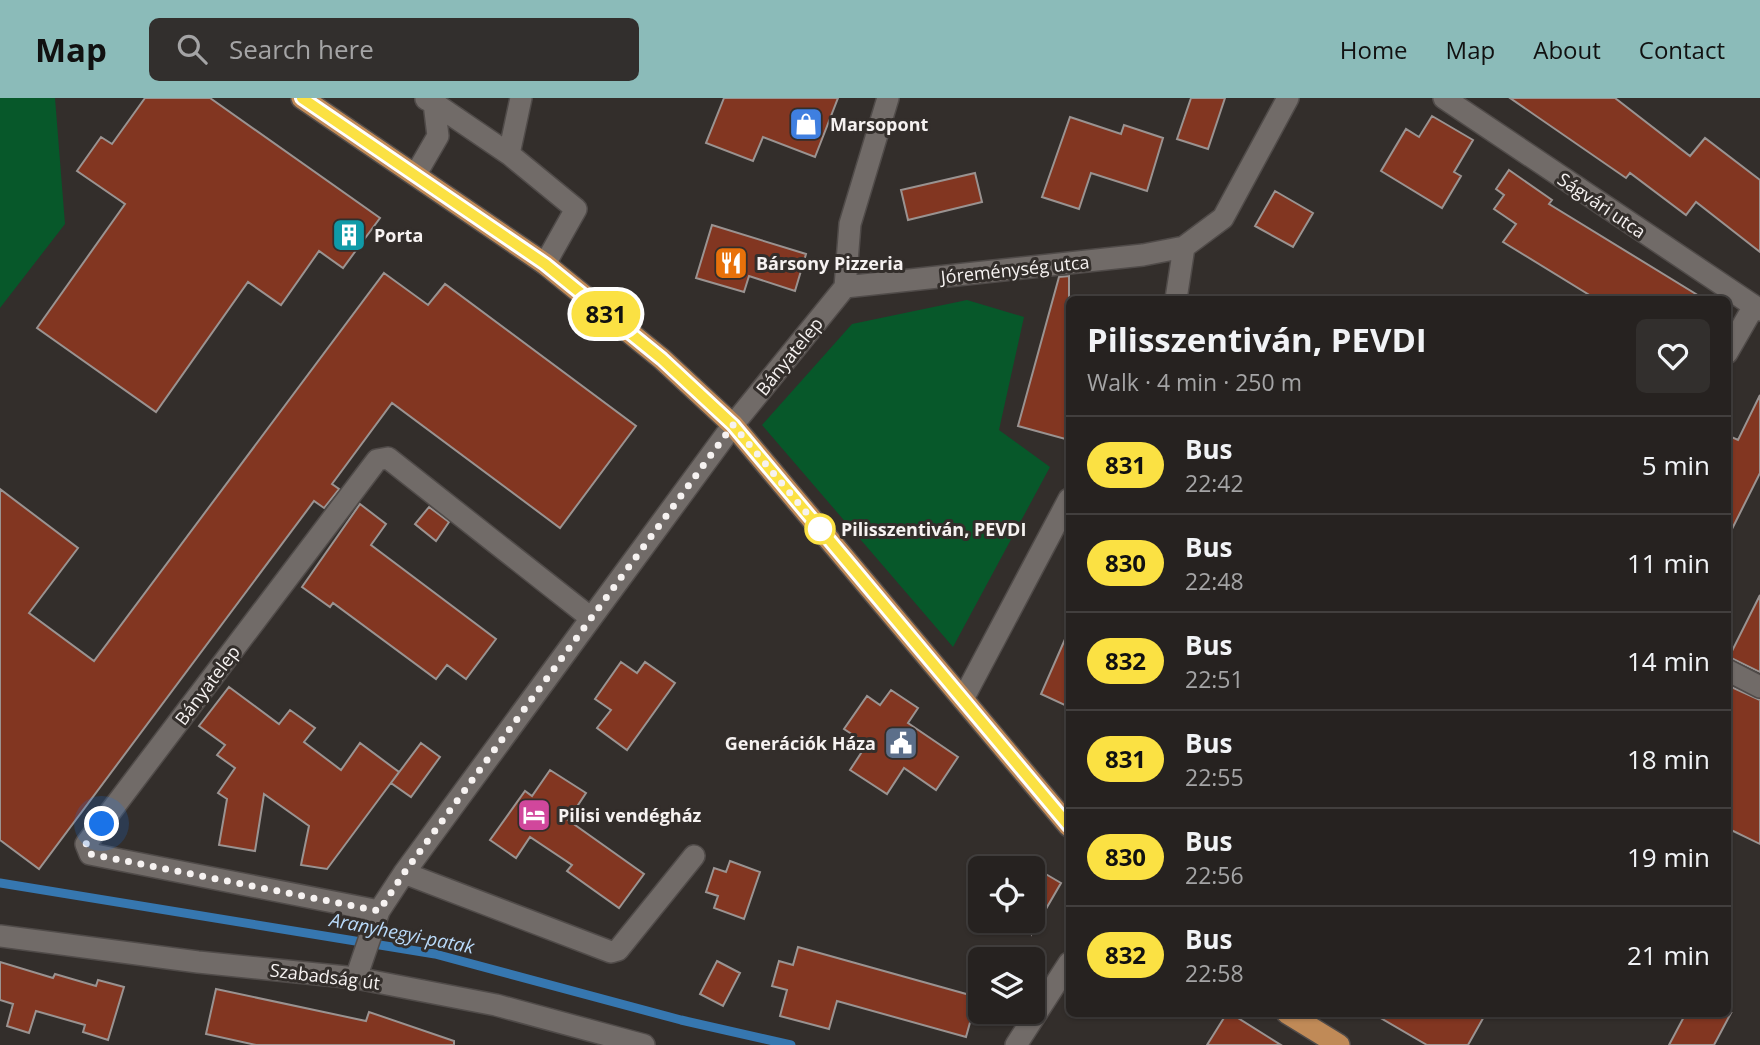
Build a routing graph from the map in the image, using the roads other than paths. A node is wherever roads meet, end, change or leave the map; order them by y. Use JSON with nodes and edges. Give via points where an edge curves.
{"nodes":[{"id":1,"x":302,"y":98,"type":"edge"},
{"id":2,"x":521,"y":98,"type":"edge"},
{"id":3,"x":887,"y":98,"type":"edge"},
{"id":4,"x":1288,"y":98,"type":"edge"},
{"id":5,"x":1444,"y":98,"type":"edge"},
{"id":6,"x":430,"y":101,"type":"edge"},
{"id":7,"x":509,"y":154,"type":"junction"},
{"id":8,"x":416,"y":174,"type":"junction"},
{"id":9,"x":1184,"y":247,"type":"junction"},
{"id":10,"x":545,"y":264,"type":"junction"},
{"id":11,"x":845,"y":287,"type":"junction"},
{"id":12,"x":1176,"y":296,"type":"edge"},
{"id":13,"x":1757,"y":308,"type":"edge"},
{"id":14,"x":1731,"y":347,"type":"edge"},
{"id":15,"x":733,"y":425,"type":"junction"},
{"id":16,"x":1066,"y":505,"type":"edge"},
{"id":17,"x":591,"y":618,"type":"junction"},
{"id":18,"x":1731,"y":672,"type":"edge"},
{"id":19,"x":1760,"y":687,"type":"edge"},
{"id":20,"x":962,"y":699,"type":"junction"},
{"id":21,"x":1066,"y":822,"type":"edge"},
{"id":22,"x":694,"y":856,"type":"dead end"},
{"id":23,"x":404,"y":873,"type":"junction"},
{"id":24,"x":377,"y":917,"type":"junction"},
{"id":25,"x":0,"y":936,"type":"edge"},
{"id":26,"x":1066,"y":967,"type":"edge"},
{"id":27,"x":358,"y":974,"type":"junction"},
{"id":28,"x":1294,"y":1017,"type":"edge"},
{"id":29,"x":644,"y":1045,"type":"edge"},
{"id":30,"x":1016,"y":1045,"type":"edge"},
{"id":31,"x":1339,"y":1045,"type":"edge"}],
"edges":[{"from":1,"to":8,"type":"main road"},
{"from":2,"to":7,"type":"street"},
{"from":3,"to":11,"type":"street","via":[[850,223]]},
{"from":4,"to":9,"type":"street","name":"Jóreménység utca","via":[[1223,218]]},
{"from":5,"to":13,"type":"street","name":"Ságvári utca"},
{"from":6,"to":7,"type":"street"},
{"from":6,"to":8,"type":"street","via":[[438,136]]},
{"from":7,"to":10,"type":"street","via":[[576,209]]},
{"from":8,"to":10,"type":"main road"},
{"from":9,"to":11,"type":"street","name":"Jóreménység utca"},
{"from":9,"to":12,"type":"street"},
{"from":10,"to":15,"type":"main road","via":[[662,359]]},
{"from":11,"to":15,"type":"street","name":"Bányatelep"},
{"from":13,"to":14,"type":"street"},
{"from":15,"to":17,"type":"street","name":"Bányatelep"},
{"from":15,"to":20,"type":"main road"},
{"from":16,"to":20,"type":"street"},
{"from":17,"to":23,"type":"street","name":"Bányatelep"},
{"from":17,"to":24,"type":"street","name":"Bányatelep","via":[[388,458],[377,460],[86,844],[90,854]]},
{"from":18,"to":19,"type":"street"},
{"from":20,"to":21,"type":"main road"},
{"from":22,"to":23,"type":"street","via":[[618,950],[611,952]]},
{"from":23,"to":24,"type":"street","name":"Bányatelep"},
{"from":24,"to":27,"type":"street"},
{"from":25,"to":27,"type":"street","name":"Szabadság út","via":[[198,962]]},
{"from":26,"to":30,"type":"street"},
{"from":27,"to":29,"type":"street","name":"Szabadság út"},
{"from":28,"to":31,"type":"main road"}]}
